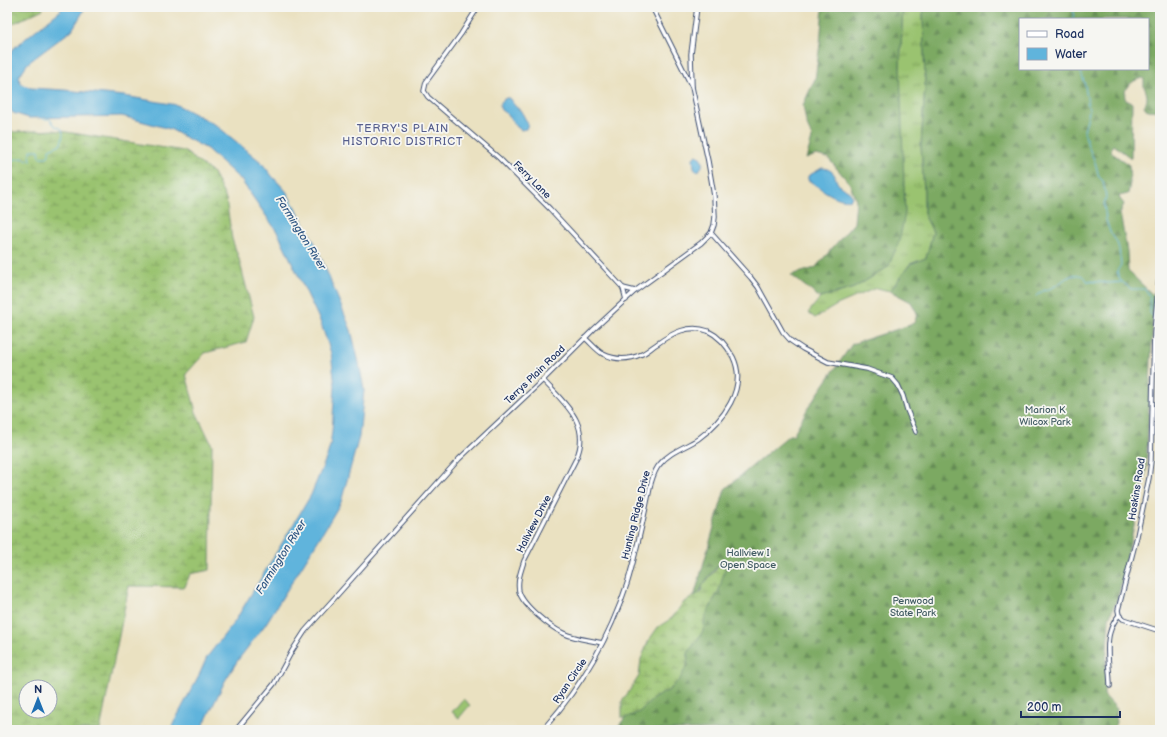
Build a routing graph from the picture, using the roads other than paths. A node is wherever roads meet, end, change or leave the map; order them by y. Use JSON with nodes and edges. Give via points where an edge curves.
{"nodes":[{"id":1,"x":478,"y":7,"type":"edge"},
{"id":2,"x":652,"y":7,"type":"edge"},
{"id":3,"x":697,"y":7,"type":"edge"},
{"id":4,"x":691,"y":70,"type":"junction"},
{"id":5,"x":684,"y":71,"type":"junction"},
{"id":6,"x":692,"y":87,"type":"junction"},
{"id":7,"x":711,"y":233,"type":"junction"},
{"id":8,"x":1160,"y":266,"type":"edge"},
{"id":9,"x":623,"y":288,"type":"junction"},
{"id":10,"x":635,"y":291,"type":"junction"},
{"id":11,"x":626,"y":300,"type":"junction"},
{"id":12,"x":585,"y":338,"type":"junction"},
{"id":13,"x":543,"y":380,"type":"junction"},
{"id":14,"x":916,"y":432,"type":"dead end"},
{"id":15,"x":1119,"y":615,"type":"junction"},
{"id":16,"x":1160,"y":630,"type":"edge"},
{"id":17,"x":602,"y":643,"type":"junction"},
{"id":18,"x":1110,"y":686,"type":"dead end"},
{"id":19,"x":546,"y":726,"type":"dead end"},
{"id":20,"x":236,"y":730,"type":"edge"}],
"edges":[{"from":1,"to":9,"type":"street","name":"Ferry Lane","via":[[431,73],[424,90],[428,97],[499,158]]},
{"from":2,"to":5,"type":"street"},
{"from":3,"to":4,"type":"street","via":[[692,38]]},
{"from":4,"to":5,"type":"street"},
{"from":4,"to":6,"type":"street"},
{"from":5,"to":6,"type":"street"},
{"from":6,"to":7,"type":"street","via":[[714,196],[715,217]]},
{"from":7,"to":10,"type":"street","name":"Terrys Plain Road"},
{"from":7,"to":14,"type":"street","via":[[758,287],[787,337],[828,362],[867,368],[892,378],[901,390]]},
{"from":8,"to":15,"type":"street","name":"Hoskins Road","via":[[1154,333],[1151,461]]},
{"from":9,"to":10,"type":"street"},
{"from":9,"to":11,"type":"street","name":"Ferry Lane"},
{"from":10,"to":11,"type":"street","name":"Terrys Plain Road"},
{"from":11,"to":12,"type":"street","name":"Terrys Plain Road"},
{"from":12,"to":13,"type":"street","name":"Terrys Plain Road"},
{"from":12,"to":17,"type":"street","name":"Hunting Ridge Drive","via":[[602,353],[621,359],[643,354],[665,338],[679,332],[702,329],[714,334],[723,342],[734,359],[738,372],[732,400],[723,416],[697,439],[664,459],[656,469],[626,585]]},
{"from":13,"to":17,"type":"street","name":"Hallview Drive","via":[[574,415],[582,443],[524,560],[519,577],[519,593],[534,612],[563,633]]},
{"from":13,"to":20,"type":"street","name":"Terrys Plain Road","via":[[459,458],[305,631],[274,684]]},
{"from":15,"to":16,"type":"street","via":[[1123,619]]},
{"from":15,"to":18,"type":"street","name":"Hoskins Road","via":[[1110,632],[1108,645]]},
{"from":17,"to":19,"type":"street","name":"Ryan Circle","via":[[578,686]]}]}
